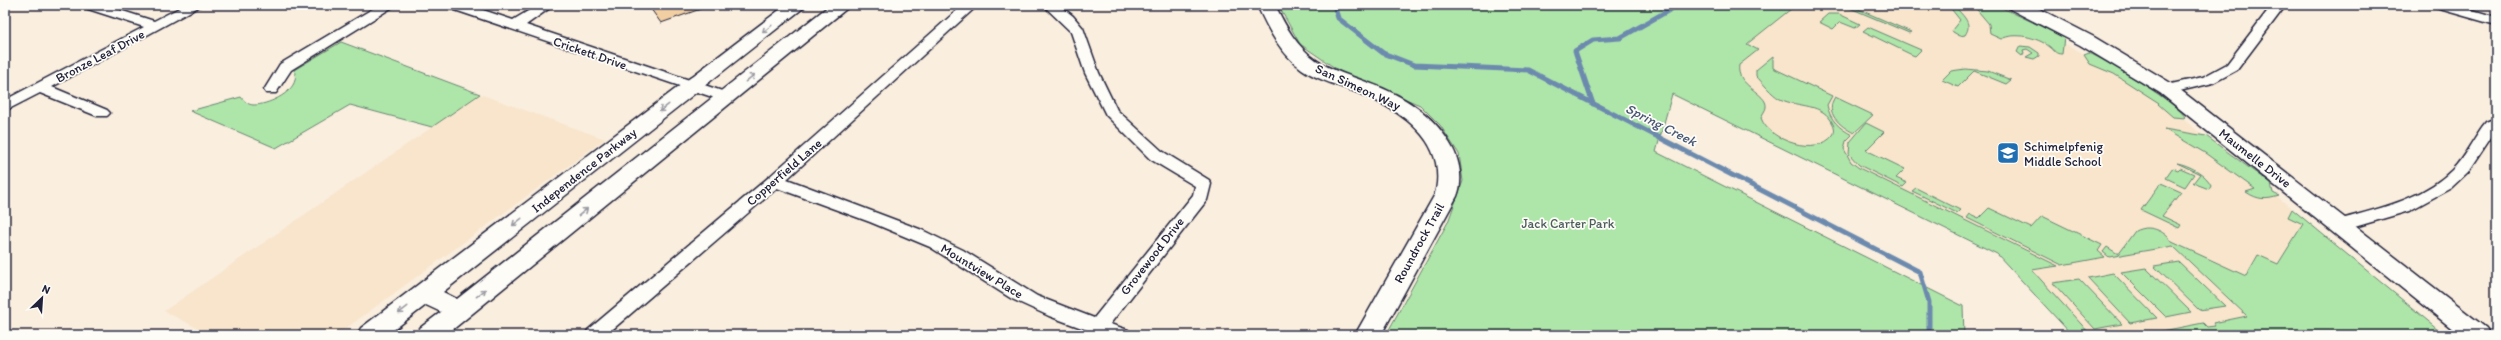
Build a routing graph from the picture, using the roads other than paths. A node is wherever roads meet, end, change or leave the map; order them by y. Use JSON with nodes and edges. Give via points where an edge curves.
{"nodes":[{"id":1,"x":90,"y":5,"type":"edge"},
{"id":2,"x":195,"y":5,"type":"edge"},
{"id":3,"x":389,"y":5,"type":"edge"},
{"id":4,"x":454,"y":5,"type":"edge"},
{"id":5,"x":547,"y":5,"type":"edge"},
{"id":6,"x":798,"y":5,"type":"edge"},
{"id":7,"x":842,"y":5,"type":"edge"},
{"id":8,"x":971,"y":5,"type":"edge"},
{"id":9,"x":1050,"y":5,"type":"edge"},
{"id":10,"x":1266,"y":5,"type":"edge"},
{"id":11,"x":2017,"y":5,"type":"edge"},
{"id":12,"x":2279,"y":5,"type":"edge"},
{"id":13,"x":2441,"y":5,"type":"edge"},
{"id":14,"x":2496,"y":21,"type":"edge"},
{"id":15,"x":156,"y":26,"type":"junction"},
{"id":16,"x":514,"y":26,"type":"junction"},
{"id":17,"x":692,"y":87,"type":"junction"},
{"id":18,"x":40,"y":88,"type":"junction"},
{"id":19,"x":2167,"y":89,"type":"junction"},
{"id":20,"x":271,"y":90,"type":"dead end"},
{"id":21,"x":726,"y":97,"type":"junction"},
{"id":22,"x":5,"y":106,"type":"edge"},
{"id":23,"x":102,"y":113,"type":"dead end"},
{"id":24,"x":2496,"y":123,"type":"edge"},
{"id":25,"x":1441,"y":146,"type":"joint"},
{"id":26,"x":775,"y":181,"type":"junction"},
{"id":27,"x":2341,"y":225,"type":"junction"},
{"id":28,"x":424,"y":293,"type":"junction"},
{"id":29,"x":459,"y":311,"type":"junction"},
{"id":30,"x":1097,"y":327,"type":"junction"},
{"id":31,"x":370,"y":335,"type":"edge"},
{"id":32,"x":429,"y":335,"type":"edge"},
{"id":33,"x":594,"y":335,"type":"edge"},
{"id":34,"x":1122,"y":335,"type":"edge"},
{"id":35,"x":1368,"y":335,"type":"edge"},
{"id":36,"x":2477,"y":335,"type":"edge"}],
"edges":[{"from":1,"to":15,"type":"street"},
{"from":2,"to":15,"type":"street","name":"Bronze Leaf Drive"},
{"from":3,"to":20,"type":"street","via":[[285,67]]},
{"from":4,"to":16,"type":"street","name":"Crickett Drive"},
{"from":5,"to":16,"type":"street"},
{"from":6,"to":17,"type":"main road","name":"Independence Parkway","one_way":true},
{"from":21,"to":7,"type":"main road","one_way":true},
{"from":8,"to":26,"type":"street","name":"Copperfield Lane"},
{"from":9,"to":30,"type":"street","name":"Grovewood Drive","via":[[1078,31],[1092,73],[1111,112],[1156,154],[1203,184],[1201,196]]},
{"from":10,"to":25,"type":"main road","name":"San Simeon Way","via":[[1282,39],[1302,58],[1334,78],[1397,103],[1428,127]]},
{"from":11,"to":19,"type":"main road","name":"Maumelle Drive","via":[[2066,29]]},
{"from":12,"to":19,"type":"street","via":[[2232,68],[2208,80]]},
{"from":13,"to":14,"type":"street"},
{"from":15,"to":18,"type":"street","name":"Bronze Leaf Drive"},
{"from":16,"to":17,"type":"street","name":"Crickett Drive"},
{"from":17,"to":21,"type":"street","name":"Crickett Drive"},
{"from":17,"to":28,"type":"main road","name":"Independence Parkway","one_way":true},
{"from":18,"to":22,"type":"street","name":"Bronze Leaf Drive"},
{"from":18,"to":23,"type":"street"},
{"from":19,"to":27,"type":"main road","name":"Maumelle Drive"},
{"from":29,"to":21,"type":"main road","one_way":true},
{"from":24,"to":27,"type":"street","via":[[2488,127],[2476,151],[2459,173],[2434,192],[2389,212]]},
{"from":25,"to":35,"type":"main road","name":"Roundrock Trail","via":[[1449,173],[1448,189],[1439,210]]},
{"from":26,"to":30,"type":"street","name":"Mountview Place","via":[[935,242],[968,260],[1018,294]]},
{"from":26,"to":33,"type":"street","name":"Copperfield Lane"},
{"from":27,"to":36,"type":"main road","name":"Maumelle Drive"},
{"from":28,"to":29,"type":"main road"},
{"from":28,"to":31,"type":"main road","name":"Independence Parkway","one_way":true},
{"from":29,"to":32,"type":"main road"},
{"from":30,"to":34,"type":"street","name":"Mountview Place"}]}
